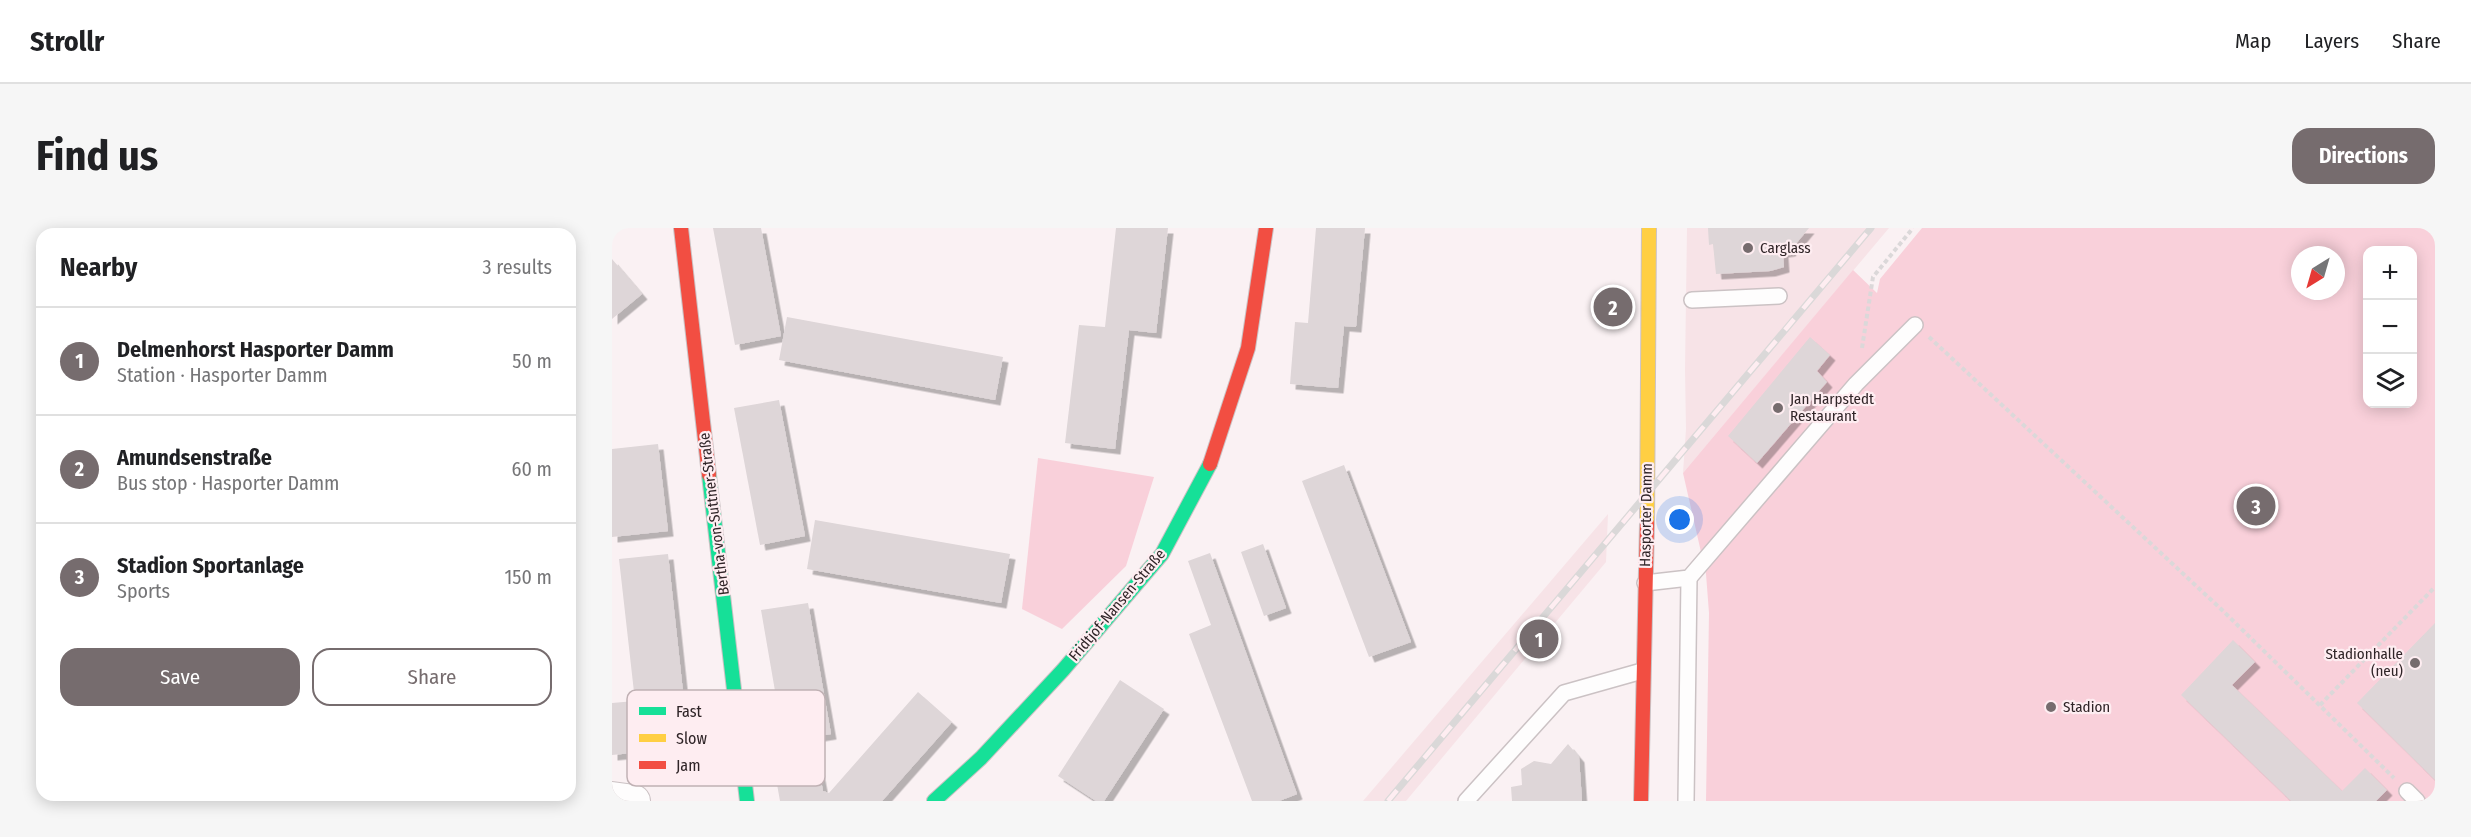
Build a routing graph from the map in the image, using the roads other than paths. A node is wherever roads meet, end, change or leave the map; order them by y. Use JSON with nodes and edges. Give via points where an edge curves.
{"nodes":[{"id":1,"x":681,"y":228,"type":"edge"},
{"id":2,"x":1266,"y":228,"type":"edge"},
{"id":3,"x":1649,"y":228,"type":"edge"},
{"id":4,"x":1779,"y":296,"type":"dead end"},
{"id":5,"x":1692,"y":300,"type":"dead end"},
{"id":6,"x":1916,"y":325,"type":"road end"},
{"id":7,"x":1689,"y":578,"type":"junction"},
{"id":8,"x":1645,"y":583,"type":"junction"},
{"id":9,"x":1642,"y":671,"type":"junction"},
{"id":10,"x":734,"y":690,"type":"edge"},
{"id":11,"x":745,"y":786,"type":"edge"},
{"id":12,"x":612,"y":798,"type":"edge"},
{"id":13,"x":634,"y":801,"type":"edge"},
{"id":14,"x":747,"y":801,"type":"edge"},
{"id":15,"x":934,"y":801,"type":"edge"},
{"id":16,"x":1466,"y":801,"type":"edge"},
{"id":17,"x":1641,"y":801,"type":"edge"},
{"id":18,"x":1686,"y":801,"type":"edge"}],
"edges":[{"from":1,"to":10,"type":"street","name":"Bertha-von-Suttner-Straße"},
{"from":2,"to":15,"type":"street","name":"Fridtjof-Nansen-Straße","via":[[1248,348],[1218,445],[1162,554],[981,758]]},
{"from":3,"to":8,"type":"street","name":"Hasporter Damm"},
{"from":4,"to":5,"type":"lane"},
{"from":6,"to":7,"type":"lane","via":[[1856,384]]},
{"from":7,"to":8,"type":"lane"},
{"from":7,"to":18,"type":"lane"},
{"from":8,"to":9,"type":"street","name":"Hasporter Damm"},
{"from":9,"to":16,"type":"lane","via":[[1563,693]]},
{"from":9,"to":17,"type":"street","name":"Hasporter Damm"},
{"from":11,"to":14,"type":"street","name":"Bertha-von-Suttner-Straße"},
{"from":12,"to":13,"type":"street"}]}
